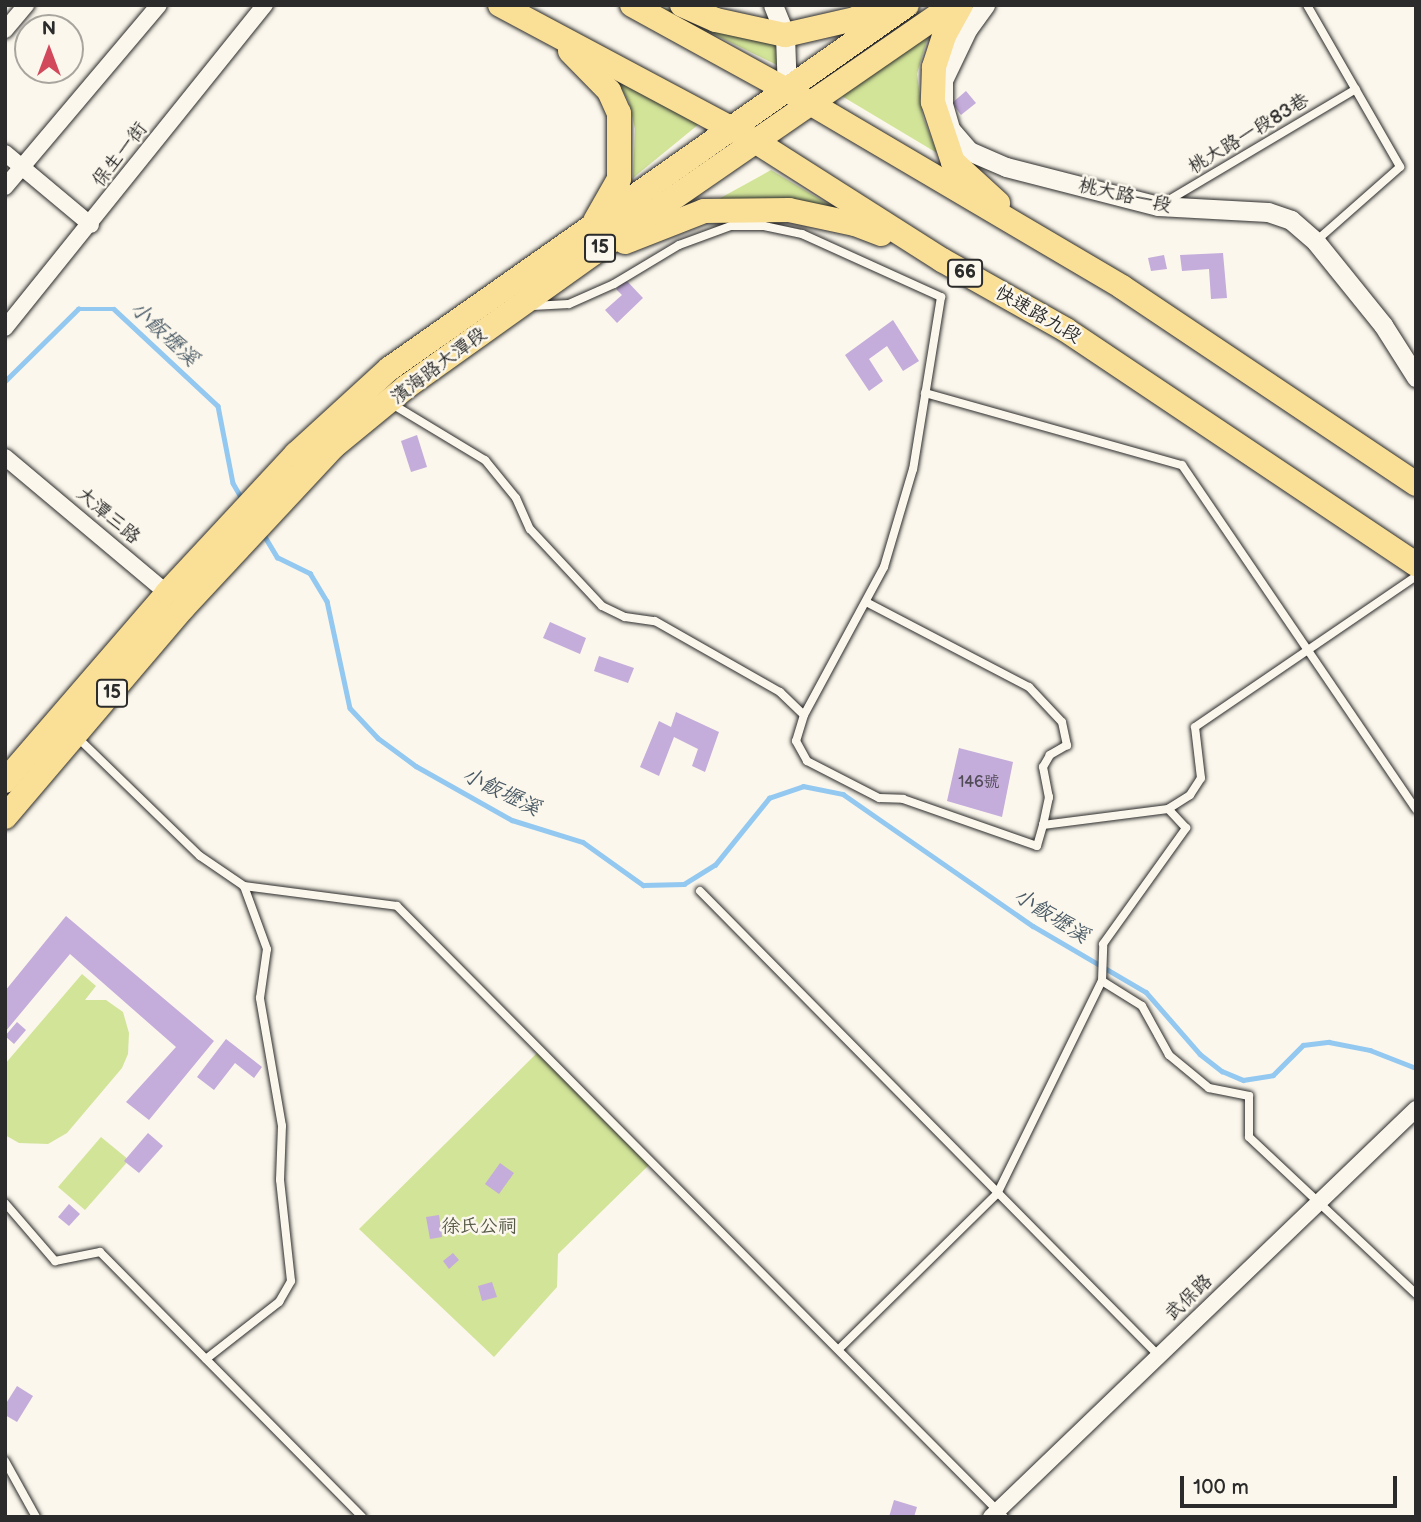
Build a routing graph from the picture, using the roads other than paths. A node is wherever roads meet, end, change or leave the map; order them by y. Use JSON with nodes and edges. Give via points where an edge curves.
{"nodes":[{"id":1,"x":26,"y":5,"type":"edge"},
{"id":2,"x":159,"y":5,"type":"edge"},
{"id":3,"x":264,"y":5,"type":"edge"},
{"id":4,"x":500,"y":5,"type":"edge"},
{"id":5,"x":632,"y":5,"type":"edge"},
{"id":6,"x":682,"y":5,"type":"edge"},
{"id":7,"x":773,"y":5,"type":"edge"},
{"id":8,"x":882,"y":5,"type":"edge"},
{"id":9,"x":907,"y":5,"type":"edge"},
{"id":10,"x":953,"y":5,"type":"edge"},
{"id":11,"x":961,"y":5,"type":"edge"},
{"id":12,"x":985,"y":5,"type":"edge"},
{"id":13,"x":1307,"y":5,"type":"edge"},
{"id":14,"x":543,"y":28,"type":"junction"},
{"id":15,"x":5,"y":30,"type":"edge"},
{"id":16,"x":786,"y":35,"type":"junction"},
{"id":17,"x":1356,"y":89,"type":"junction"},
{"id":18,"x":788,"y":92,"type":"junction"},
{"id":19,"x":810,"y":103,"type":"junction"},
{"id":20,"x":731,"y":128,"type":"junction"},
{"id":21,"x":755,"y":141,"type":"junction"},
{"id":22,"x":5,"y":153,"type":"edge"},
{"id":23,"x":23,"y":167,"type":"junction"},
{"id":24,"x":5,"y":187,"type":"edge"},
{"id":25,"x":1158,"y":206,"type":"junction"},
{"id":26,"x":91,"y":225,"type":"junction"},
{"id":27,"x":1035,"y":236,"type":"junction"},
{"id":28,"x":593,"y":240,"type":"junction"},
{"id":29,"x":1316,"y":242,"type":"junction"},
{"id":30,"x":942,"y":260,"type":"junction"},
{"id":31,"x":519,"y":307,"type":"junction"},
{"id":32,"x":5,"y":328,"type":"edge"},
{"id":33,"x":1416,"y":377,"type":"edge"},
{"id":34,"x":372,"y":384,"type":"junction"},
{"id":35,"x":925,"y":393,"type":"junction"},
{"id":36,"x":390,"y":402,"type":"junction"},
{"id":37,"x":5,"y":457,"type":"edge"},
{"id":38,"x":1416,"y":484,"type":"edge"},
{"id":39,"x":261,"y":508,"type":"junction"},
{"id":40,"x":1416,"y":564,"type":"edge"},
{"id":41,"x":1416,"y":576,"type":"edge"},
{"id":42,"x":175,"y":601,"type":"junction"},
{"id":43,"x":868,"y":603,"type":"junction"},
{"id":44,"x":1311,"y":649,"type":"junction"},
{"id":45,"x":804,"y":715,"type":"junction"},
{"id":46,"x":76,"y":735,"type":"junction"},
{"id":47,"x":5,"y":781,"type":"edge"},
{"id":48,"x":1168,"y":809,"type":"junction"},
{"id":49,"x":1416,"y":809,"type":"edge"},
{"id":50,"x":5,"y":817,"type":"edge"},
{"id":51,"x":1043,"y":825,"type":"junction"},
{"id":52,"x":244,"y":886,"type":"junction"},
{"id":53,"x":699,"y":891,"type":"dead end"},
{"id":54,"x":1102,"y":981,"type":"junction"},
{"id":55,"x":1416,"y":1109,"type":"edge"},
{"id":56,"x":997,"y":1194,"type":"junction"},
{"id":57,"x":1320,"y":1201,"type":"junction"},
{"id":58,"x":5,"y":1203,"type":"edge"},
{"id":59,"x":1416,"y":1294,"type":"edge"},
{"id":60,"x":839,"y":1349,"type":"junction"},
{"id":61,"x":1159,"y":1356,"type":"junction"},
{"id":62,"x":206,"y":1359,"type":"junction"},
{"id":63,"x":5,"y":1461,"type":"edge"},
{"id":64,"x":997,"y":1515,"type":"edge"},
{"id":65,"x":36,"y":1517,"type":"edge"},
{"id":66,"x":362,"y":1517,"type":"edge"}],
"edges":[{"from":1,"to":15,"type":"street"},
{"from":2,"to":23,"type":"street"},
{"from":3,"to":26,"type":"street","name":"保生一街"},
{"from":4,"to":14,"type":"main road","name":"快速路九段","number":"66"},
{"from":5,"to":18,"type":"main road"},
{"from":6,"to":16,"type":"main road","via":[[716,19]]},
{"from":7,"to":16,"type":"street"},
{"from":8,"to":16,"type":"main road","via":[[855,19]]},
{"from":9,"to":18,"type":"main road","name":"濱海路大潭段","number":"15"},
{"from":10,"to":19,"type":"main road","name":"濱海路大潭段","number":"15"},
{"from":11,"to":27,"type":"main road","via":[[933,67],[938,124],[953,162]]},
{"from":12,"to":25,"type":"street","name":"桃大路一段","via":[[968,28],[943,80],[950,129],[969,151],[1006,167]]},
{"from":13,"to":17,"type":"lane"},
{"from":14,"to":20,"type":"main road","name":"快速路九段","number":"66"},
{"from":14,"to":28,"type":"main road","via":[[609,91],[619,113],[619,179]]},
{"from":16,"to":18,"type":"street"},
{"from":17,"to":25,"type":"lane","name":"桃大路一段83巷"},
{"from":17,"to":29,"type":"lane","via":[[1400,167]]},
{"from":18,"to":19,"type":"main road"},
{"from":18,"to":20,"type":"main road","name":"濱海路大潭段","number":"15"},
{"from":19,"to":21,"type":"main road","name":"濱海路大潭段","number":"15"},
{"from":19,"to":27,"type":"main road"},
{"from":20,"to":21,"type":"main road","name":"快速路九段","number":"66"},
{"from":20,"to":28,"type":"main road","name":"濱海路大潭段","number":"15"},
{"from":21,"to":28,"type":"main road","name":"濱海路大潭段","number":"15"},
{"from":21,"to":30,"type":"main road","name":"快速路九段","number":"66"},
{"from":22,"to":23,"type":"street"},
{"from":23,"to":24,"type":"street"},
{"from":23,"to":26,"type":"street"},
{"from":25,"to":29,"type":"street","name":"桃大路一段","via":[[1268,212],[1291,220]]},
{"from":26,"to":32,"type":"street","name":"保生一街"},
{"from":27,"to":38,"type":"main road","via":[[1225,353]]},
{"from":28,"to":30,"type":"main road","via":[[704,211],[789,210],[855,224]]},
{"from":28,"to":31,"type":"main road","name":"濱海路大潭段","number":"15"},
{"from":28,"to":34,"type":"main road","name":"濱海路大潭段","number":"15"},
{"from":29,"to":33,"type":"street","name":"桃大路一段","via":[[1383,325]]},
{"from":30,"to":40,"type":"main road","name":"快速路九段","number":"66","via":[[1066,330]]},
{"from":31,"to":35,"type":"lane","via":[[569,304],[614,284],[679,245],[731,226],[764,226],[802,234],[942,297]]},
{"from":31,"to":36,"type":"main road","name":"濱海路大潭段","number":"15"},
{"from":34,"to":36,"type":"lane"},
{"from":34,"to":39,"type":"main road","name":"濱海路大潭段","number":"15"},
{"from":35,"to":43,"type":"lane","via":[[913,469]]},
{"from":35,"to":44,"type":"lane","via":[[1182,465]]},
{"from":36,"to":39,"type":"main road","name":"濱海路大潭段","number":"15"},
{"from":36,"to":45,"type":"lane","via":[[485,460],[516,498],[530,529],[602,606],[625,617],[655,621],[674,636],[780,692]]},
{"from":37,"to":42,"type":"street","name":"大潭三路"},
{"from":39,"to":42,"type":"main road","name":"濱海路大潭段","number":"15"},
{"from":41,"to":44,"type":"lane"},
{"from":42,"to":46,"type":"main road","name":"濱海路大潭段","number":"15"},
{"from":42,"to":47,"type":"main road","name":"濱海路大潭段","number":"15"},
{"from":43,"to":45,"type":"lane"},
{"from":43,"to":51,"type":"lane","via":[[1029,687],[1062,722],[1067,746],[1050,755],[1043,767],[1049,797]]},
{"from":44,"to":48,"type":"lane","via":[[1195,727],[1201,778],[1190,794]]},
{"from":44,"to":49,"type":"lane"},
{"from":45,"to":51,"type":"lane","via":[[796,741],[807,761],[879,798],[903,799],[1037,846]]},
{"from":46,"to":50,"type":"main road","name":"濱海路大潭段","number":"15"},
{"from":46,"to":52,"type":"lane","via":[[200,856]]},
{"from":48,"to":51,"type":"lane"},
{"from":48,"to":54,"type":"lane","via":[[1186,828],[1103,944]]},
{"from":52,"to":60,"type":"lane","via":[[397,906]]},
{"from":52,"to":62,"type":"lane","via":[[267,949],[260,998],[282,1126],[280,1180],[290,1282],[279,1302]]},
{"from":53,"to":56,"type":"lane"},
{"from":54,"to":56,"type":"lane"},
{"from":54,"to":57,"type":"lane","via":[[1142,1006],[1169,1055],[1209,1088],[1249,1096],[1249,1137]]},
{"from":55,"to":57,"type":"street","name":"武保路"},
{"from":56,"to":60,"type":"lane"},
{"from":56,"to":61,"type":"lane"},
{"from":57,"to":59,"type":"lane"},
{"from":57,"to":61,"type":"street","name":"武保路"},
{"from":58,"to":62,"type":"lane","via":[[55,1261],[100,1252]]},
{"from":60,"to":64,"type":"lane"},
{"from":61,"to":64,"type":"street","name":"武保路"},
{"from":62,"to":66,"type":"lane"},
{"from":63,"to":65,"type":"lane"}]}
